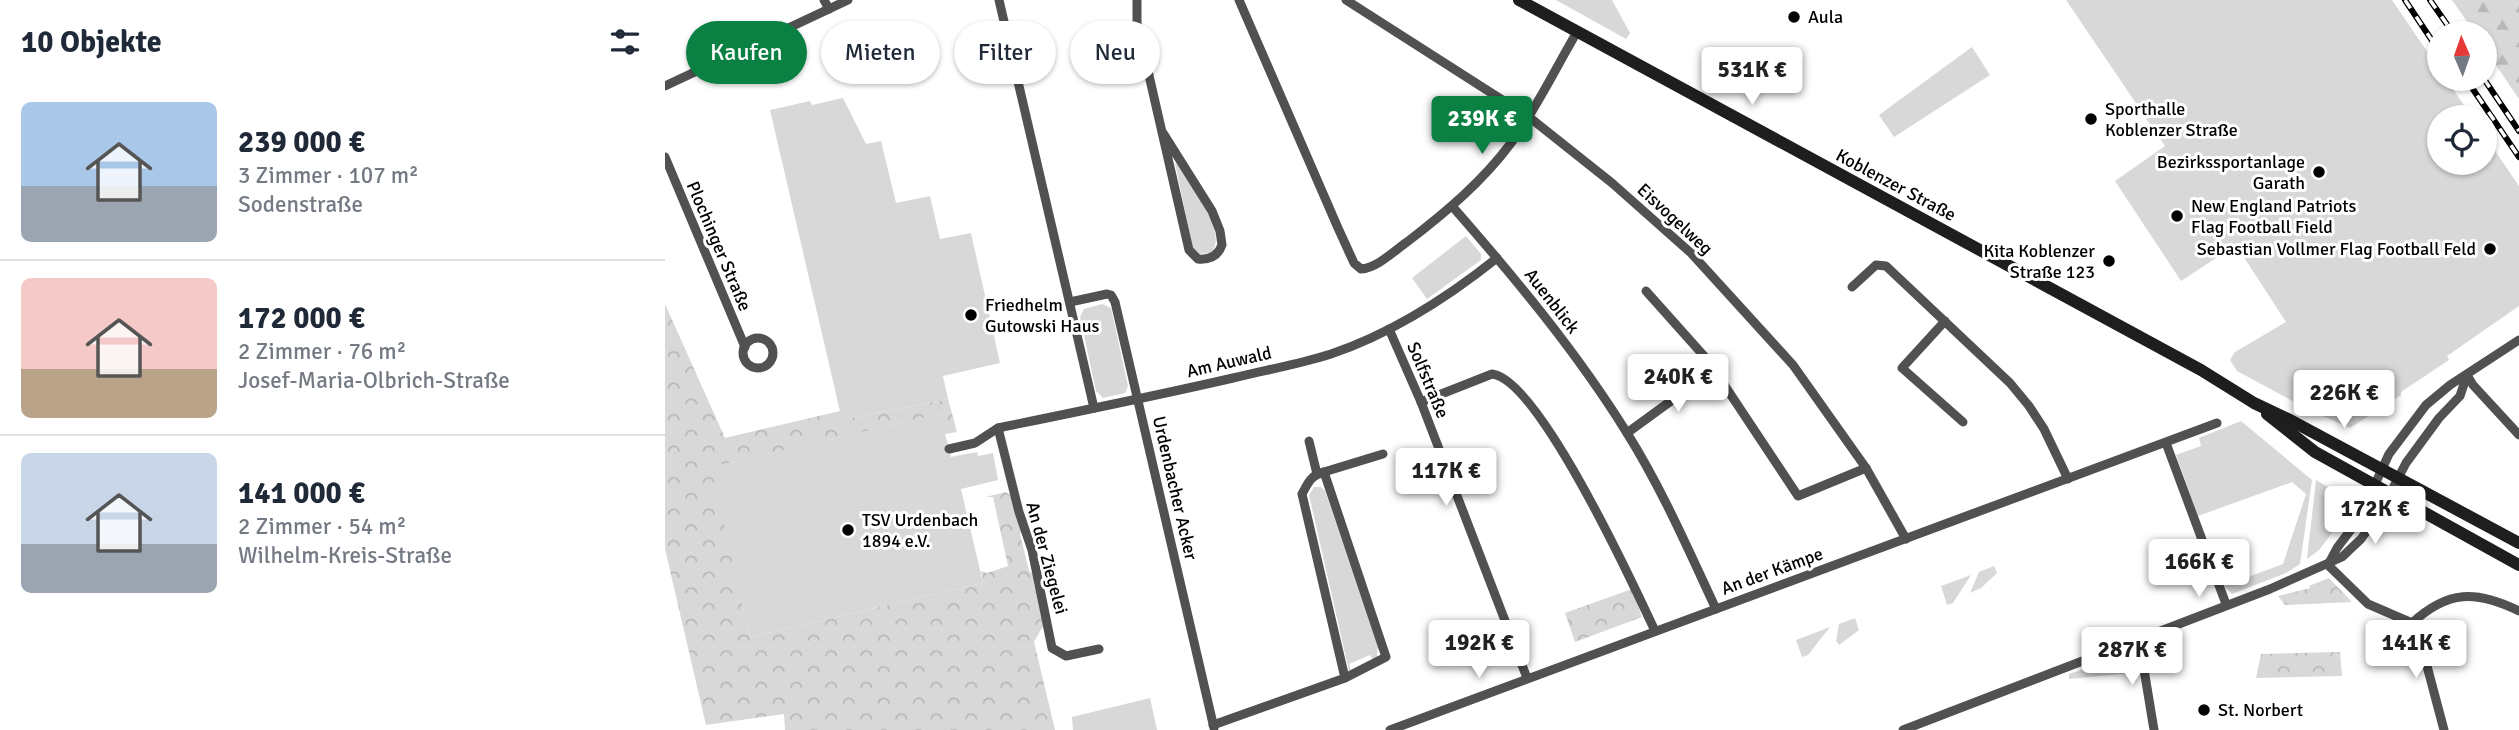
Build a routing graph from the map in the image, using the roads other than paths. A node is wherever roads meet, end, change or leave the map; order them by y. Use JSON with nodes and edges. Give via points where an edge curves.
{"nodes":[{"id":1,"x":824,"y":0,"type":"edge"},
{"id":2,"x":849,"y":0,"type":"edge"},
{"id":3,"x":999,"y":0,"type":"edge"},
{"id":4,"x":1137,"y":0,"type":"edge"},
{"id":5,"x":1239,"y":0,"type":"edge"},
{"id":6,"x":1346,"y":0,"type":"edge"},
{"id":7,"x":1519,"y":0,"type":"edge"},
{"id":8,"x":829,"y":9,"type":"junction"},
{"id":9,"x":1577,"y":32,"type":"junction"},
{"id":10,"x":665,"y":86,"type":"edge"},
{"id":11,"x":1529,"y":117,"type":"junction"},
{"id":12,"x":1163,"y":133,"type":"junction"},
{"id":13,"x":665,"y":157,"type":"edge"},
{"id":14,"x":1452,"y":206,"type":"junction"},
{"id":15,"x":1497,"y":258,"type":"junction"},
{"id":16,"x":1851,"y":287,"type":"dead end"},
{"id":17,"x":1646,"y":291,"type":"dead end"},
{"id":18,"x":1070,"y":302,"type":"junction"},
{"id":19,"x":1945,"y":321,"type":"junction"},
{"id":20,"x":1389,"y":329,"type":"junction"},
{"id":21,"x":2519,"y":340,"type":"edge"},
{"id":22,"x":745,"y":347,"type":"dead end"},
{"id":23,"x":1712,"y":371,"type":"junction"},
{"id":24,"x":2467,"y":375,"type":"junction"},
{"id":25,"x":1138,"y":399,"type":"junction"},
{"id":26,"x":1421,"y":402,"type":"junction"},
{"id":27,"x":2254,"y":403,"type":"junction"},
{"id":28,"x":1094,"y":408,"type":"junction"},
{"id":29,"x":1963,"y":422,"type":"dead end"},
{"id":30,"x":2217,"y":423,"type":"dead end"},
{"id":31,"x":998,"y":428,"type":"junction"},
{"id":32,"x":1627,"y":433,"type":"junction"},
{"id":33,"x":2519,"y":435,"type":"edge"},
{"id":34,"x":1309,"y":441,"type":"dead end"},
{"id":35,"x":2166,"y":443,"type":"junction"},
{"id":36,"x":949,"y":449,"type":"dead end"},
{"id":37,"x":1383,"y":454,"type":"dead end"},
{"id":38,"x":1866,"y":468,"type":"junction"},
{"id":39,"x":2382,"y":469,"type":"junction"},
{"id":40,"x":1320,"y":473,"type":"junction"},
{"id":41,"x":2397,"y":478,"type":"junction"},
{"id":42,"x":2068,"y":479,"type":"junction"},
{"id":43,"x":2375,"y":486,"type":"junction"},
{"id":44,"x":2390,"y":494,"type":"junction"},
{"id":45,"x":1906,"y":539,"type":"junction"},
{"id":46,"x":2519,"y":543,"type":"edge"},
{"id":47,"x":2328,"y":565,"type":"junction"},
{"id":48,"x":2519,"y":565,"type":"edge"},
{"id":49,"x":2226,"y":604,"type":"junction"},
{"id":50,"x":1716,"y":608,"type":"junction"},
{"id":51,"x":2519,"y":611,"type":"edge"},
{"id":52,"x":2412,"y":623,"type":"junction"},
{"id":53,"x":1655,"y":631,"type":"junction"},
{"id":54,"x":2139,"y":639,"type":"junction"},
{"id":55,"x":1099,"y":649,"type":"dead end"},
{"id":56,"x":1345,"y":678,"type":"junction"},
{"id":57,"x":1527,"y":678,"type":"junction"},
{"id":58,"x":1214,"y":728,"type":"edge"},
{"id":59,"x":1390,"y":730,"type":"edge"},
{"id":60,"x":1903,"y":730,"type":"edge"},
{"id":61,"x":2154,"y":730,"type":"edge"},
{"id":62,"x":2444,"y":730,"type":"edge"}],
"edges":[{"from":1,"to":8,"type":"street"},
{"from":2,"to":8,"type":"street"},
{"from":3,"to":18,"type":"street"},
{"from":4,"to":12,"type":"street","via":[[1137,23]]},
{"from":5,"to":14,"type":"street","via":[[1354,263],[1369,268]]},
{"from":6,"to":11,"type":"street","name":"Eisvogelweg"},
{"from":7,"to":9,"type":"main road","name":"Koblenzer Straße"},
{"from":8,"to":10,"type":"street"},
{"from":9,"to":11,"type":"street"},
{"from":9,"to":27,"type":"main road","name":"Koblenzer Straße"},
{"from":11,"to":14,"type":"street","via":[[1495,163]]},
{"from":11,"to":38,"type":"street","name":"Eisvogelweg","via":[[1691,253],[1793,365]]},
{"from":12,"to":12,"type":"street","via":[[1188,250],[1198,258],[1210,258],[1221,245],[1215,216]]},
{"from":13,"to":22,"type":"street","name":"Plochinger Straße"},
{"from":14,"to":15,"type":"street","name":"Auenblick"},
{"from":15,"to":20,"type":"street","name":"Am Auwald","via":[[1438,301]]},
{"from":15,"to":32,"type":"street","name":"Auenblick","via":[[1584,368]]},
{"from":16,"to":19,"type":"street","via":[[1876,265],[1883,265]]},
{"from":17,"to":23,"type":"street"},
{"from":18,"to":25,"type":"street","name":"Urdenbacher Acker","via":[[1104,294],[1113,298]]},
{"from":18,"to":28,"type":"street"},
{"from":19,"to":29,"type":"street","via":[[1902,368]]},
{"from":19,"to":42,"type":"street","via":[[2029,406]]},
{"from":20,"to":25,"type":"street","name":"Am Auwald","via":[[1331,354]]},
{"from":20,"to":26,"type":"street","name":"Solfstraße"},
{"from":21,"to":24,"type":"street"},
{"from":23,"to":32,"type":"street"},
{"from":23,"to":38,"type":"street","via":[[1798,496]]},
{"from":24,"to":33,"type":"street"},
{"from":24,"to":39,"type":"street","via":[[2426,405]]},
{"from":24,"to":41,"type":"street","via":[[2460,396]]},
{"from":25,"to":28,"type":"street","name":"Am Auwald"},
{"from":25,"to":58,"type":"street","name":"Urdenbacher Acker"},
{"from":26,"to":53,"type":"street","via":[[1492,374],[1509,380],[1585,490]]},
{"from":26,"to":57,"type":"street","name":"Solfstraße"},
{"from":27,"to":39,"type":"main road","name":"Koblenzer Straße"},
{"from":27,"to":43,"type":"main road","name":"Koblenzer Straße","via":[[2315,452]]},
{"from":28,"to":31,"type":"street","name":"Am Auwald"},
{"from":30,"to":35,"type":"street","name":"An der Kämpe"},
{"from":31,"to":36,"type":"street","name":"Am Auwald","via":[[975,443]]},
{"from":31,"to":55,"type":"street","name":"An der Ziegelei","via":[[1032,550],[1052,648],[1066,656]]},
{"from":32,"to":50,"type":"street","name":"Auenblick"},
{"from":34,"to":40,"type":"street"},
{"from":35,"to":42,"type":"street","name":"An der Kämpe"},
{"from":35,"to":49,"type":"street"},
{"from":37,"to":40,"type":"street"},
{"from":38,"to":45,"type":"street","name":"Eisvogelweg"},
{"from":39,"to":41,"type":"main road","name":"Koblenzer Straße"},
{"from":39,"to":43,"type":"street"},
{"from":40,"to":56,"type":"street","via":[[1309,480],[1302,494]]},
{"from":40,"to":56,"type":"street","via":[[1386,657]]},
{"from":41,"to":44,"type":"street"},
{"from":41,"to":46,"type":"main road","name":"Koblenzer Straße"},
{"from":42,"to":45,"type":"street","name":"An der Kämpe"},
{"from":43,"to":44,"type":"main road","name":"Koblenzer Straße"},
{"from":43,"to":47,"type":"street"},
{"from":44,"to":47,"type":"street","via":[[2361,539]]},
{"from":44,"to":48,"type":"main road","name":"Koblenzer Straße"},
{"from":45,"to":50,"type":"street","name":"An der Kämpe"},
{"from":47,"to":49,"type":"street"},
{"from":47,"to":52,"type":"street","via":[[2368,604]]},
{"from":49,"to":54,"type":"street"},
{"from":50,"to":53,"type":"street","name":"An der Kämpe"},
{"from":51,"to":52,"type":"street","via":[[2493,600],[2466,596],[2442,601]]},
{"from":52,"to":62,"type":"street"},
{"from":53,"to":57,"type":"street","name":"An der Kämpe"},
{"from":54,"to":60,"type":"street"},
{"from":54,"to":61,"type":"street"},
{"from":56,"to":58,"type":"street"},
{"from":57,"to":59,"type":"street","name":"An der Kämpe"}]}
